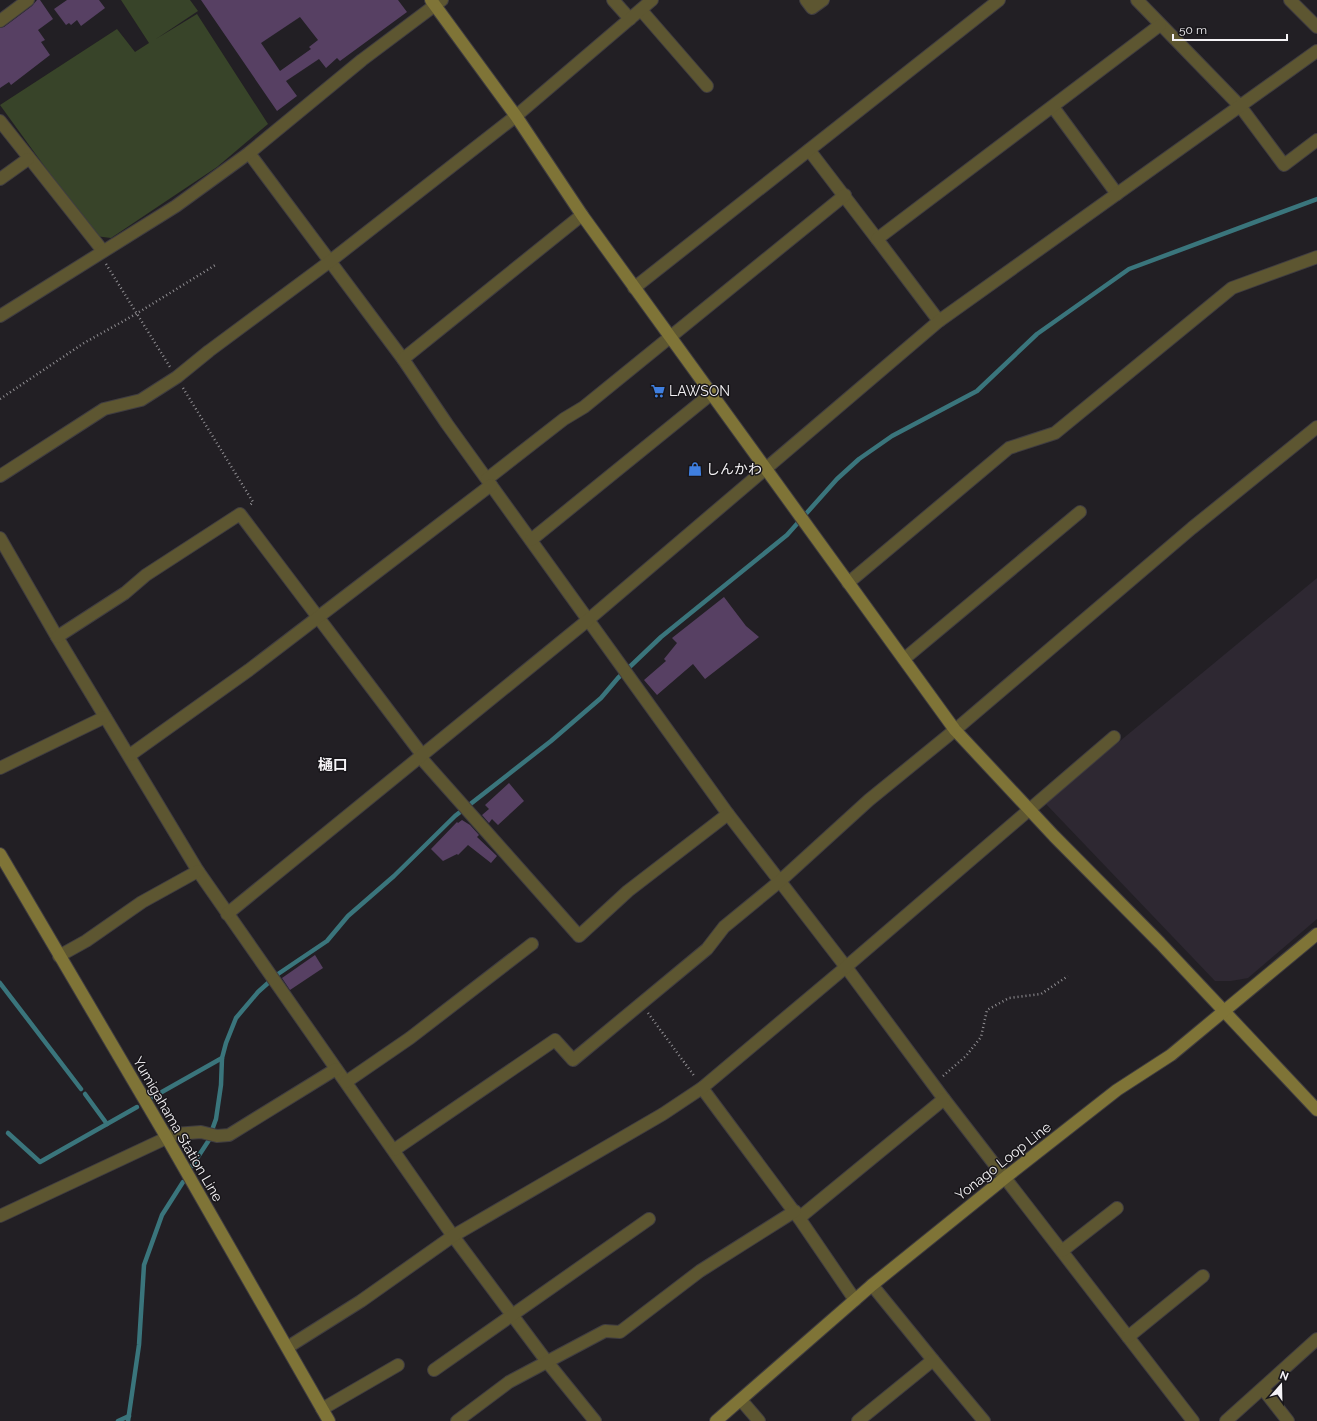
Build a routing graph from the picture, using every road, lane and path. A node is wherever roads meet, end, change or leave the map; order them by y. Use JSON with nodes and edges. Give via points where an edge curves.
{"nodes":[{"id":1,"x":28,"y":0,"type":"edge"},
{"id":2,"x":613,"y":0,"type":"edge"},
{"id":3,"x":652,"y":0,"type":"edge"},
{"id":4,"x":806,"y":0,"type":"edge"},
{"id":5,"x":823,"y":0,"type":"edge"},
{"id":6,"x":999,"y":0,"type":"edge"},
{"id":7,"x":1137,"y":0,"type":"edge"},
{"id":8,"x":1290,"y":0,"type":"edge"},
{"id":9,"x":436,"y":2,"type":"edge"},
{"id":10,"x":641,"y":10,"type":"junction"},
{"id":11,"x":0,"y":20,"type":"edge"},
{"id":12,"x":630,"y":20,"type":"junction"},
{"id":13,"x":1160,"y":25,"type":"junction"},
{"id":14,"x":1317,"y":26,"type":"edge"},
{"id":15,"x":1317,"y":52,"type":"edge"},
{"id":16,"x":707,"y":86,"type":"dead end"},
{"id":17,"x":1240,"y":106,"type":"junction"},
{"id":18,"x":1053,"y":107,"type":"junction"},
{"id":19,"x":516,"y":116,"type":"junction"},
{"id":20,"x":0,"y":121,"type":"edge"},
{"id":21,"x":1317,"y":140,"type":"edge"},
{"id":22,"x":809,"y":150,"type":"junction"},
{"id":23,"x":249,"y":153,"type":"junction"},
{"id":24,"x":28,"y":159,"type":"junction"},
{"id":25,"x":0,"y":179,"type":"edge"},
{"id":26,"x":1117,"y":194,"type":"junction"},
{"id":27,"x":845,"y":195,"type":"junction"},
{"id":28,"x":582,"y":215,"type":"junction"},
{"id":29,"x":877,"y":239,"type":"junction"},
{"id":30,"x":103,"y":251,"type":"junction"},
{"id":31,"x":1317,"y":257,"type":"edge"},
{"id":32,"x":329,"y":262,"type":"junction"},
{"id":33,"x":217,"y":264,"type":"dead end"},
{"id":34,"x":634,"y":288,"type":"junction"},
{"id":35,"x":0,"y":316,"type":"edge"},
{"id":36,"x":940,"y":321,"type":"junction"},
{"id":37,"x":671,"y":337,"type":"junction"},
{"id":38,"x":403,"y":359,"type":"junction"},
{"id":39,"x":711,"y":394,"type":"junction"},
{"id":40,"x":0,"y":400,"type":"edge"},
{"id":41,"x":1317,"y":427,"type":"edge"},
{"id":42,"x":764,"y":468,"type":"junction"},
{"id":43,"x":0,"y":476,"type":"edge"},
{"id":44,"x":489,"y":482,"type":"junction"},
{"id":45,"x":1080,"y":512,"type":"dead end"},
{"id":46,"x":0,"y":538,"type":"edge"},
{"id":47,"x":531,"y":540,"type":"junction"},
{"id":48,"x":848,"y":583,"type":"junction"},
{"id":49,"x":318,"y":617,"type":"junction"},
{"id":50,"x":588,"y":620,"type":"junction"},
{"id":51,"x":58,"y":637,"type":"junction"},
{"id":52,"x":904,"y":659,"type":"junction"},
{"id":53,"x":105,"y":717,"type":"junction"},
{"id":54,"x":955,"y":730,"type":"junction"},
{"id":55,"x":1114,"y":737,"type":"dead end"},
{"id":56,"x":130,"y":755,"type":"junction"},
{"id":57,"x":422,"y":757,"type":"junction"},
{"id":58,"x":0,"y":768,"type":"edge"},
{"id":59,"x":1029,"y":809,"type":"junction"},
{"id":60,"x":728,"y":814,"type":"junction"},
{"id":61,"x":0,"y":854,"type":"edge"},
{"id":62,"x":198,"y":871,"type":"junction"},
{"id":63,"x":780,"y":881,"type":"junction"},
{"id":64,"x":227,"y":914,"type":"junction"},
{"id":65,"x":1317,"y":934,"type":"edge"},
{"id":66,"x":532,"y":944,"type":"dead end"},
{"id":67,"x":59,"y":956,"type":"junction"},
{"id":68,"x":846,"y":967,"type":"junction"},
{"id":69,"x":1068,"y":976,"type":"dead end"},
{"id":70,"x":641,"y":1003,"type":"junction"},
{"id":71,"x":1224,"y":1012,"type":"junction"},
{"id":72,"x":336,"y":1069,"type":"junction"},
{"id":73,"x":346,"y":1082,"type":"junction"},
{"id":74,"x":934,"y":1084,"type":"junction"},
{"id":75,"x":702,"y":1088,"type":"junction"},
{"id":76,"x":944,"y":1099,"type":"junction"},
{"id":77,"x":1317,"y":1110,"type":"edge"},
{"id":78,"x":167,"y":1138,"type":"junction"},
{"id":79,"x":394,"y":1150,"type":"junction"},
{"id":80,"x":1006,"y":1177,"type":"junction"},
{"id":81,"x":1117,"y":1208,"type":"dead end"},
{"id":82,"x":797,"y":1214,"type":"junction"},
{"id":83,"x":0,"y":1216,"type":"edge"},
{"id":84,"x":649,"y":1219,"type":"dead end"},
{"id":85,"x":452,"y":1236,"type":"junction"},
{"id":86,"x":1062,"y":1251,"type":"junction"},
{"id":87,"x":1203,"y":1276,"type":"dead end"},
{"id":88,"x":872,"y":1285,"type":"junction"},
{"id":89,"x":855,"y":1300,"type":"junction"},
{"id":90,"x":513,"y":1315,"type":"junction"},
{"id":91,"x":1128,"y":1337,"type":"junction"},
{"id":92,"x":1317,"y":1339,"type":"edge"},
{"id":93,"x":288,"y":1347,"type":"junction"},
{"id":94,"x":934,"y":1360,"type":"junction"},
{"id":95,"x":548,"y":1363,"type":"junction"},
{"id":96,"x":398,"y":1364,"type":"dead end"},
{"id":97,"x":434,"y":1370,"type":"dead end"},
{"id":98,"x":1263,"y":1388,"type":"junction"},
{"id":99,"x":741,"y":1400,"type":"junction"},
{"id":100,"x":322,"y":1409,"type":"junction"},
{"id":101,"x":329,"y":1421,"type":"edge"},
{"id":102,"x":457,"y":1421,"type":"edge"},
{"id":103,"x":595,"y":1421,"type":"edge"},
{"id":104,"x":716,"y":1421,"type":"edge"},
{"id":105,"x":759,"y":1421,"type":"edge"},
{"id":106,"x":858,"y":1421,"type":"edge"},
{"id":107,"x":984,"y":1421,"type":"edge"},
{"id":108,"x":1193,"y":1421,"type":"edge"},
{"id":109,"x":1226,"y":1421,"type":"edge"},
{"id":110,"x":1288,"y":1421,"type":"edge"}],
"edges":[{"from":1,"to":11,"type":"street"},
{"from":2,"to":12,"type":"street"},
{"from":3,"to":10,"type":"street"},
{"from":4,"to":5,"type":"street","via":[[812,8]]},
{"from":6,"to":22,"type":"street"},
{"from":7,"to":13,"type":"street"},
{"from":8,"to":14,"type":"street"},
{"from":9,"to":19,"type":"main road"},
{"from":9,"to":23,"type":"street"},
{"from":10,"to":12,"type":"street"},
{"from":10,"to":16,"type":"street"},
{"from":12,"to":19,"type":"street"},
{"from":13,"to":17,"type":"street"},
{"from":13,"to":18,"type":"street"},
{"from":15,"to":17,"type":"street"},
{"from":17,"to":21,"type":"street","via":[[1284,165]]},
{"from":17,"to":26,"type":"street"},
{"from":18,"to":26,"type":"street"},
{"from":18,"to":29,"type":"street"},
{"from":19,"to":28,"type":"main road"},
{"from":19,"to":32,"type":"street"},
{"from":20,"to":24,"type":"street"},
{"from":22,"to":27,"type":"street"},
{"from":22,"to":34,"type":"street"},
{"from":23,"to":30,"type":"street","via":[[176,206]]},
{"from":23,"to":32,"type":"street"},
{"from":24,"to":25,"type":"street"},
{"from":24,"to":30,"type":"street"},
{"from":26,"to":36,"type":"street"},
{"from":27,"to":29,"type":"street"},
{"from":27,"to":37,"type":"street"},
{"from":28,"to":34,"type":"main road"},
{"from":28,"to":38,"type":"street"},
{"from":29,"to":36,"type":"street"},
{"from":30,"to":35,"type":"street"},
{"from":31,"to":48,"type":"street","via":[[1232,288],[1055,433],[1009,448]]},
{"from":32,"to":38,"type":"street"},
{"from":32,"to":43,"type":"street","via":[[177,377],[141,400],[104,410]]},
{"from":33,"to":40,"type":"path","via":[[84,343]]},
{"from":34,"to":37,"type":"main road"},
{"from":36,"to":42,"type":"street"},
{"from":37,"to":39,"type":"main road"},
{"from":37,"to":44,"type":"street"},
{"from":38,"to":44,"type":"street"},
{"from":39,"to":42,"type":"main road"},
{"from":39,"to":47,"type":"street"},
{"from":41,"to":54,"type":"street","via":[[1192,528]]},
{"from":42,"to":48,"type":"main road"},
{"from":42,"to":50,"type":"street"},
{"from":44,"to":47,"type":"street"},
{"from":44,"to":49,"type":"street"},
{"from":45,"to":52,"type":"street"},
{"from":46,"to":51,"type":"street"},
{"from":47,"to":50,"type":"street"},
{"from":48,"to":52,"type":"main road"},
{"from":49,"to":51,"type":"street","via":[[240,514],[146,575],[125,593]]},
{"from":49,"to":56,"type":"street"},
{"from":49,"to":57,"type":"street"},
{"from":50,"to":57,"type":"street"},
{"from":50,"to":60,"type":"street"},
{"from":51,"to":53,"type":"street"},
{"from":52,"to":54,"type":"main road"},
{"from":53,"to":56,"type":"street"},
{"from":53,"to":58,"type":"street"},
{"from":54,"to":59,"type":"main road"},
{"from":54,"to":63,"type":"street","via":[[869,800]]},
{"from":55,"to":59,"type":"street"},
{"from":56,"to":62,"type":"street"},
{"from":57,"to":60,"type":"street","via":[[579,936],[628,891]]},
{"from":57,"to":64,"type":"street"},
{"from":59,"to":68,"type":"street"},
{"from":59,"to":71,"type":"main road"},
{"from":60,"to":63,"type":"street"},
{"from":61,"to":67,"type":"main road","name":"Yumigahama Station Line"},
{"from":62,"to":64,"type":"street"},
{"from":62,"to":67,"type":"street","via":[[142,902],[86,941]]},
{"from":63,"to":68,"type":"street"},
{"from":63,"to":70,"type":"street","via":[[724,927],[707,949]]},
{"from":64,"to":72,"type":"street"},
{"from":65,"to":71,"type":"main road","name":"Yonago Loop Line"},
{"from":66,"to":73,"type":"street","via":[[410,1038]]},
{"from":67,"to":78,"type":"main road","name":"Yumigahama Station Line"},
{"from":68,"to":74,"type":"street"},
{"from":68,"to":75,"type":"street"},
{"from":69,"to":74,"type":"path","via":[[1041,994],[1009,998],[988,1010],[981,1037],[966,1056]]},
{"from":70,"to":75,"type":"path"},
{"from":70,"to":79,"type":"street","via":[[572,1060],[555,1040]]},
{"from":71,"to":77,"type":"main road"},
{"from":71,"to":80,"type":"main road","name":"Yonago Loop Line","via":[[1171,1055],[1117,1090]]},
{"from":72,"to":73,"type":"street"},
{"from":72,"to":78,"type":"street","via":[[229,1135],[217,1136],[201,1132],[175,1134]]},
{"from":73,"to":79,"type":"street"},
{"from":74,"to":76,"type":"street"},
{"from":75,"to":82,"type":"street"},
{"from":75,"to":85,"type":"street","via":[[663,1114]]},
{"from":76,"to":80,"type":"street"},
{"from":76,"to":82,"type":"street"},
{"from":78,"to":83,"type":"street"},
{"from":78,"to":93,"type":"main road","name":"Yumigahama Station Line"},
{"from":79,"to":85,"type":"street"},
{"from":80,"to":86,"type":"street"},
{"from":80,"to":88,"type":"main road","name":"Yonago Loop Line"},
{"from":81,"to":86,"type":"street"},
{"from":82,"to":89,"type":"street"},
{"from":82,"to":95,"type":"street","via":[[700,1271],[620,1332],[605,1331]]},
{"from":84,"to":90,"type":"street"},
{"from":85,"to":90,"type":"street"},
{"from":85,"to":93,"type":"street","via":[[361,1301]]},
{"from":86,"to":91,"type":"street"},
{"from":87,"to":91,"type":"street"},
{"from":88,"to":89,"type":"main road","name":"Yonago Loop Line"},
{"from":88,"to":94,"type":"street"},
{"from":89,"to":99,"type":"main road","name":"Yonago Loop Line"},
{"from":90,"to":95,"type":"street"},
{"from":90,"to":97,"type":"street"},
{"from":91,"to":108,"type":"street"},
{"from":92,"to":98,"type":"street"},
{"from":93,"to":100,"type":"main road","name":"Yumigahama Station Line"},
{"from":94,"to":106,"type":"street"},
{"from":94,"to":107,"type":"street"},
{"from":95,"to":102,"type":"street","via":[[509,1382]]},
{"from":95,"to":103,"type":"street"},
{"from":96,"to":100,"type":"street"},
{"from":98,"to":109,"type":"street"},
{"from":98,"to":110,"type":"street"},
{"from":99,"to":104,"type":"main road","name":"Yonago Loop Line"},
{"from":99,"to":105,"type":"street"},
{"from":100,"to":101,"type":"main road","name":"Yumigahama Station Line"}]}
